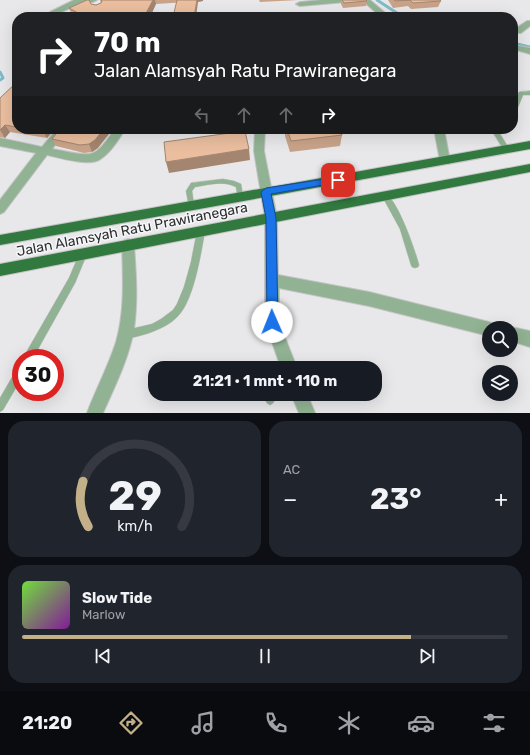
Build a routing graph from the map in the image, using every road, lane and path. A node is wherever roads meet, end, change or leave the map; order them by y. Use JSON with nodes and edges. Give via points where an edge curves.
{"nodes":[{"id":1,"x":346,"y":0,"type":"edge"},
{"id":2,"x":366,"y":0,"type":"edge"},
{"id":3,"x":329,"y":1,"type":"edge"},
{"id":4,"x":95,"y":2,"type":"edge"},
{"id":5,"x":300,"y":4,"type":"dead end"},
{"id":6,"x":54,"y":12,"type":"dead end"},
{"id":7,"x":380,"y":12,"type":"edge"},
{"id":8,"x":530,"y":23,"type":"edge"},
{"id":9,"x":518,"y":31,"type":"dead end"},
{"id":10,"x":518,"y":48,"type":"edge"},
{"id":11,"x":530,"y":50,"type":"edge"},
{"id":12,"x":520,"y":93,"type":"joint"},
{"id":13,"x":530,"y":93,"type":"edge"},
{"id":14,"x":518,"y":98,"type":"edge"},
{"id":15,"x":59,"y":134,"type":"edge"},
{"id":16,"x":116,"y":134,"type":"edge"},
{"id":17,"x":260,"y":134,"type":"edge"},
{"id":18,"x":440,"y":134,"type":"edge"},
{"id":19,"x":497,"y":134,"type":"edge"},
{"id":20,"x":0,"y":142,"type":"edge"},
{"id":21,"x":530,"y":145,"type":"edge"},
{"id":22,"x":507,"y":150,"type":"junction"},
{"id":23,"x":44,"y":151,"type":"junction"},
{"id":24,"x":445,"y":161,"type":"junction"},
{"id":25,"x":530,"y":168,"type":"edge"},
{"id":26,"x":266,"y":192,"type":"junction"},
{"id":27,"x":240,"y":196,"type":"junction"},
{"id":28,"x":385,"y":196,"type":"junction"},
{"id":29,"x":191,"y":205,"type":"junction"},
{"id":30,"x":1,"y":206,"type":"edge"},
{"id":31,"x":271,"y":218,"type":"junction"},
{"id":32,"x":200,"y":231,"type":"junction"},
{"id":33,"x":0,"y":240,"type":"edge"},
{"id":34,"x":128,"y":245,"type":"junction"},
{"id":35,"x":83,"y":254,"type":"junction"},
{"id":36,"x":415,"y":266,"type":"dead end"},
{"id":37,"x":0,"y":270,"type":"edge"},
{"id":38,"x":272,"y":280,"type":"junction"},
{"id":39,"x":482,"y":326,"type":"edge"},
{"id":40,"x":125,"y":334,"type":"junction"},
{"id":41,"x":518,"y":336,"type":"edge"},
{"id":42,"x":530,"y":339,"type":"edge"},
{"id":43,"x":33,"y":349,"type":"edge"},
{"id":44,"x":283,"y":361,"type":"edge"},
{"id":45,"x":12,"y":386,"type":"edge"},
{"id":46,"x":302,"y":401,"type":"edge"},
{"id":47,"x":0,"y":407,"type":"edge"},
{"id":48,"x":96,"y":413,"type":"edge"},
{"id":49,"x":307,"y":413,"type":"edge"}],
"edges":[{"from":1,"to":3,"type":"street"},
{"from":2,"to":7,"type":"street"},
{"from":3,"to":5,"type":"street"},
{"from":4,"to":6,"type":"street","via":[[77,2]]},
{"from":8,"to":9,"type":"street"},
{"from":10,"to":11,"type":"street"},
{"from":12,"to":13,"type":"lane"},
{"from":12,"to":14,"type":"lane"},
{"from":15,"to":23,"type":"street"},
{"from":16,"to":23,"type":"street","via":[[96,157],[82,158]]},
{"from":17,"to":26,"type":"street","via":[[259,147]]},
{"from":18,"to":24,"type":"street"},
{"from":19,"to":22,"type":"lane"},
{"from":20,"to":23,"type":"street"},
{"from":21,"to":22,"type":"highway","name":"Jalan Alamsyah Ratu Prawiranegara"},
{"from":22,"to":24,"type":"highway","name":"Jalan Alamsyah Ratu Prawiranegara"},
{"from":23,"to":30,"type":"street"},
{"from":24,"to":26,"type":"highway","name":"Jalan Alamsyah Ratu Prawiranegara"},
{"from":25,"to":28,"type":"highway","name":"Jalan Alamsyah Ratu Prawiranegara"},
{"from":26,"to":27,"type":"highway","name":"Jalan Alamsyah Ratu Prawiranegara"},
{"from":26,"to":31,"type":"street"},
{"from":27,"to":29,"type":"highway","name":"Jalan Alamsyah Ratu Prawiranegara"},
{"from":27,"to":29,"type":"lane","via":[[239,186],[235,183],[226,181],[193,185],[190,191]]},
{"from":28,"to":31,"type":"highway","name":"Jalan Alamsyah Ratu Prawiranegara"},
{"from":28,"to":36,"type":"lane","via":[[400,218]]},
{"from":29,"to":33,"type":"highway","name":"Jalan Alamsyah Ratu Prawiranegara"},
{"from":31,"to":32,"type":"highway","name":"Jalan Alamsyah Ratu Prawiranegara"},
{"from":31,"to":38,"type":"street"},
{"from":32,"to":34,"type":"highway","name":"Jalan Alamsyah Ratu Prawiranegara"},
{"from":32,"to":40,"type":"lane","via":[[197,256],[177,312],[160,325],[145,331]]},
{"from":34,"to":35,"type":"highway","name":"Jalan Alamsyah Ratu Prawiranegara"},
{"from":34,"to":40,"type":"street","via":[[129,296]]},
{"from":35,"to":37,"type":"highway","name":"Jalan Alamsyah Ratu Prawiranegara"},
{"from":35,"to":43,"type":"lane","via":[[72,280]]},
{"from":38,"to":39,"type":"street","via":[[369,299]]},
{"from":38,"to":44,"type":"street","via":[[272,322]]},
{"from":40,"to":48,"type":"street"},
{"from":41,"to":42,"type":"street"},
{"from":45,"to":47,"type":"lane"},
{"from":46,"to":49,"type":"street"}]}
